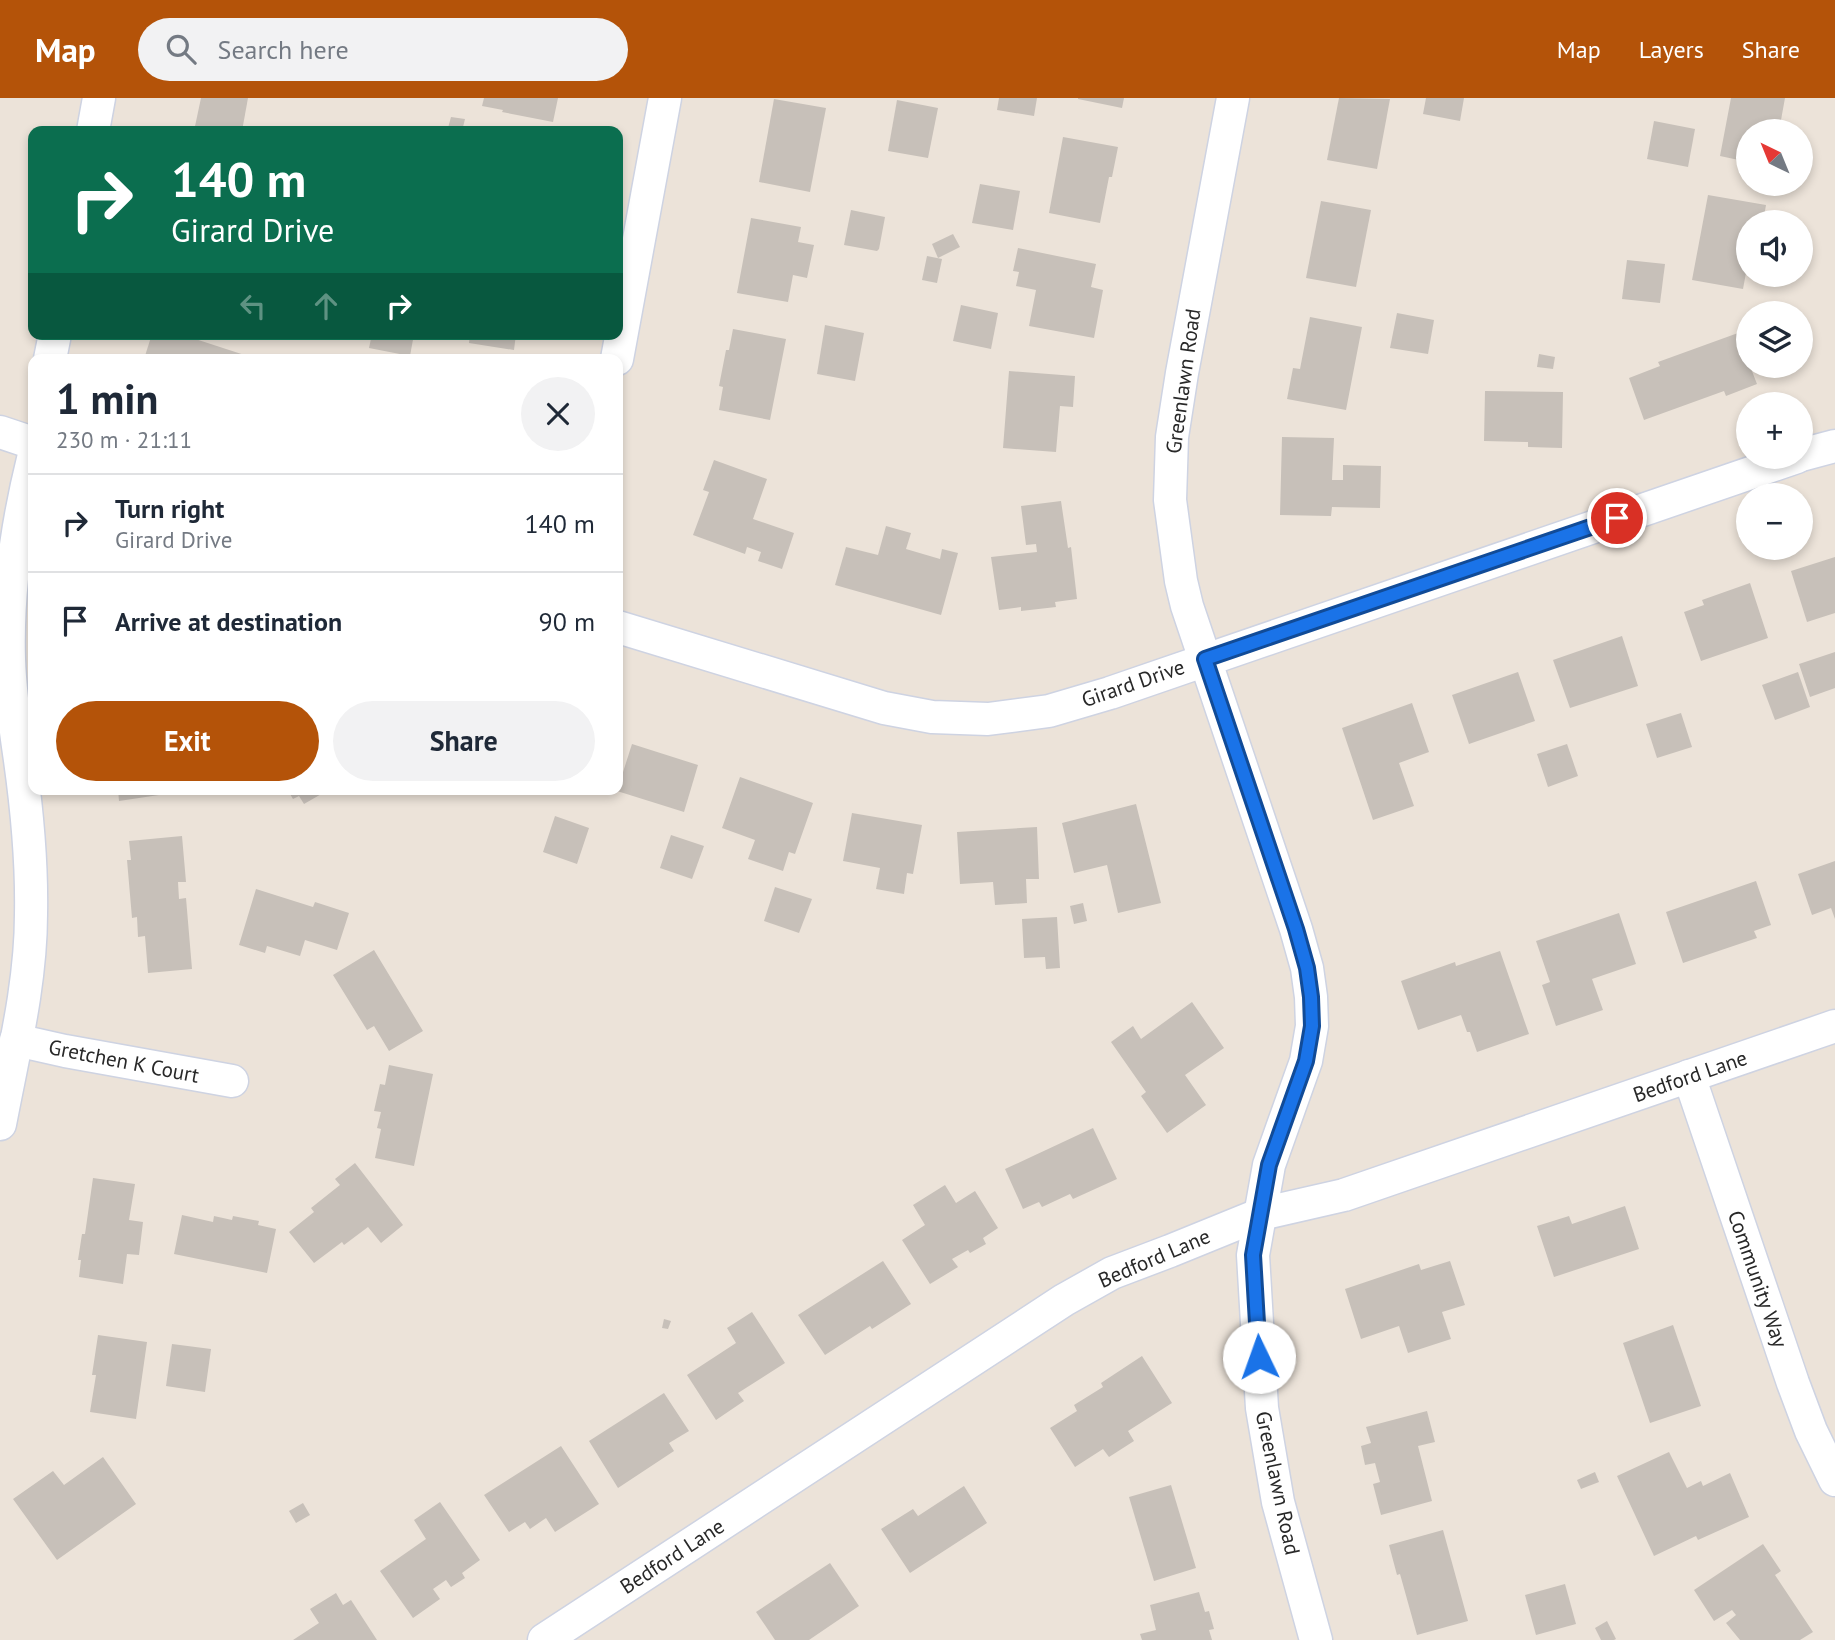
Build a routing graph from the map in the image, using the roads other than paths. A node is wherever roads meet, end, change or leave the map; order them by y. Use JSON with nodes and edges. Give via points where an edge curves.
{"nodes":[{"id":1,"x":99,"y":98,"type":"edge"},
{"id":2,"x":665,"y":98,"type":"edge"},
{"id":3,"x":1233,"y":98,"type":"edge"},
{"id":4,"x":94,"y":126,"type":"edge"},
{"id":5,"x":623,"y":326,"type":"edge"},
{"id":6,"x":0,"y":432,"type":"edge"},
{"id":7,"x":28,"y":441,"type":"edge"},
{"id":8,"x":1835,"y":446,"type":"edge"},
{"id":9,"x":1813,"y":452,"type":"edge"},
{"id":10,"x":1761,"y":469,"type":"edge"},
{"id":11,"x":28,"y":479,"type":"edge"},
{"id":12,"x":623,"y":629,"type":"edge"},
{"id":13,"x":1205,"y":659,"type":"junction"},
{"id":14,"x":1835,"y":1026,"type":"edge"},
{"id":15,"x":16,"y":1040,"type":"junction"},
{"id":16,"x":1689,"y":1076,"type":"junction"},
{"id":17,"x":232,"y":1081,"type":"dead end"},
{"id":18,"x":0,"y":1124,"type":"edge"},
{"id":19,"x":1261,"y":1214,"type":"junction"},
{"id":20,"x":1835,"y":1480,"type":"edge"},
{"id":21,"x":544,"y":1640,"type":"edge"},
{"id":22,"x":1316,"y":1640,"type":"edge"}],
"edges":[{"from":1,"to":4,"type":"street"},
{"from":2,"to":5,"type":"street"},
{"from":3,"to":13,"type":"street","name":"Greenlawn Road","via":[[1172,437],[1170,500],[1181,581]]},
{"from":6,"to":7,"type":"street"},
{"from":8,"to":9,"type":"street","name":"Girard Drive"},
{"from":10,"to":13,"type":"street","name":"Girard Drive"},
{"from":11,"to":15,"type":"street","via":[[9,600],[13,711],[31,880],[29,959]]},
{"from":12,"to":13,"type":"street","name":"Girard Drive","via":[[884,708],[932,717],[988,719],[1049,711]]},
{"from":13,"to":19,"type":"street","name":"Greenlawn Road","via":[[1296,929],[1311,997],[1306,1061],[1269,1165]]},
{"from":14,"to":16,"type":"street","name":"Bedford Lane"},
{"from":15,"to":17,"type":"street","name":"Gretchen K Court"},
{"from":15,"to":18,"type":"street"},
{"from":16,"to":19,"type":"street","name":"Bedford Lane","via":[[1344,1195]]},
{"from":16,"to":20,"type":"street","name":"Community Way","via":[[1793,1383]]},
{"from":19,"to":21,"type":"street","name":"Bedford Lane","via":[[1112,1273],[1064,1300]]},
{"from":19,"to":22,"type":"street","name":"Greenlawn Road","via":[[1253,1255],[1262,1408],[1278,1502]]}]}
